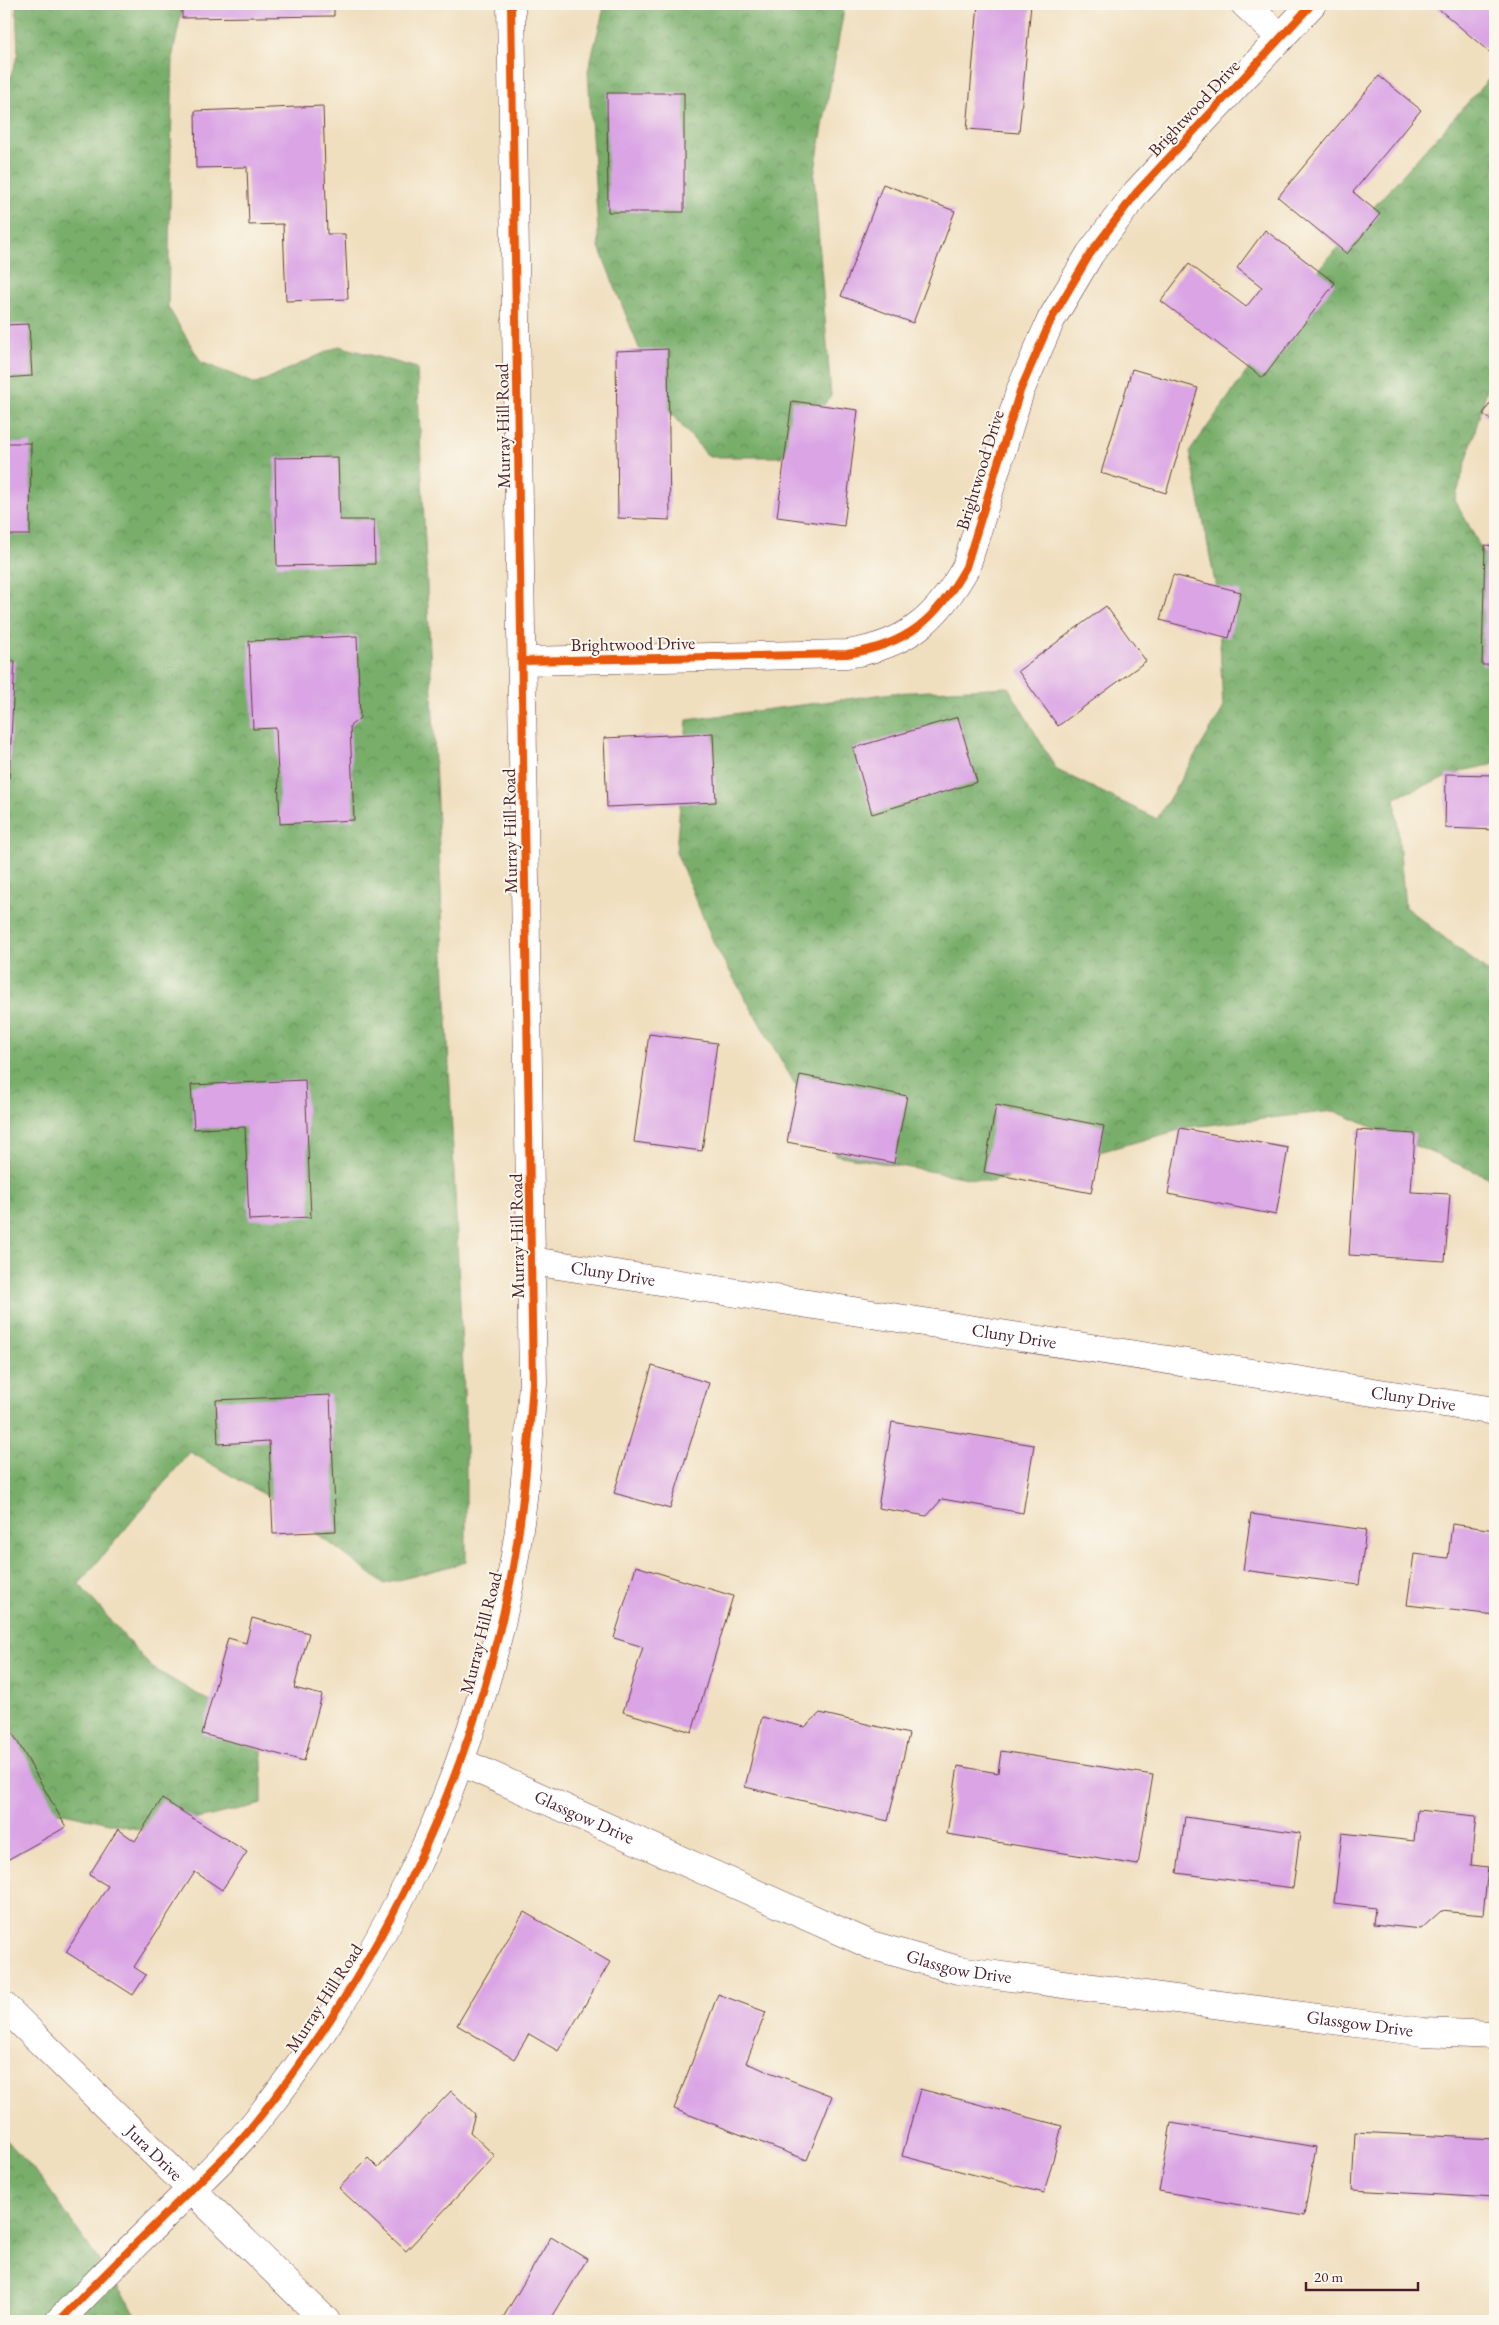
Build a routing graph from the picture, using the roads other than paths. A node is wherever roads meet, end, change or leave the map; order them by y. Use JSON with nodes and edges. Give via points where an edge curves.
{"nodes":[{"id":1,"x":511,"y":4,"type":"edge"},
{"id":2,"x":1245,"y":4,"type":"edge"},
{"id":3,"x":1312,"y":4,"type":"edge"},
{"id":4,"x":1281,"y":38,"type":"junction"},
{"id":5,"x":522,"y":661,"type":"junction"},
{"id":6,"x":532,"y":1261,"type":"junction"},
{"id":7,"x":1495,"y":1411,"type":"edge"},
{"id":8,"x":461,"y":1762,"type":"junction"},
{"id":9,"x":4,"y":2006,"type":"edge"},
{"id":10,"x":1495,"y":2035,"type":"edge"},
{"id":11,"x":191,"y":2189,"type":"junction"},
{"id":12,"x":59,"y":2321,"type":"edge"},
{"id":13,"x":326,"y":2321,"type":"edge"}],
"edges":[{"from":1,"to":5,"type":"street","name":"Murray Hill Road"},
{"from":2,"to":4,"type":"street"},
{"from":3,"to":4,"type":"street","name":"Brightwood Drive"},
{"from":4,"to":5,"type":"street","name":"Brightwood Drive","via":[[1137,192],[1090,254],[1051,320],[1020,391],[966,567],[938,610],[918,627],[896,641],[872,650],[847,654]]},
{"from":5,"to":6,"type":"street","name":"Murray Hill Road"},
{"from":6,"to":7,"type":"street","name":"Cluny Drive"},
{"from":6,"to":8,"type":"street","name":"Murray Hill Road","via":[[534,1383],[526,1486],[509,1588]]},
{"from":8,"to":10,"type":"street","name":"Glassgow Drive","via":[[871,1945],[958,1970],[1423,2032]]},
{"from":8,"to":11,"type":"street","name":"Murray Hill Road","via":[[418,1865],[371,1957],[330,2023],[253,2126]]},
{"from":9,"to":11,"type":"street","name":"Jura Drive"},
{"from":11,"to":12,"type":"street","name":"Murray Hill Road"},
{"from":11,"to":13,"type":"street","name":"Jura Drive"}]}
